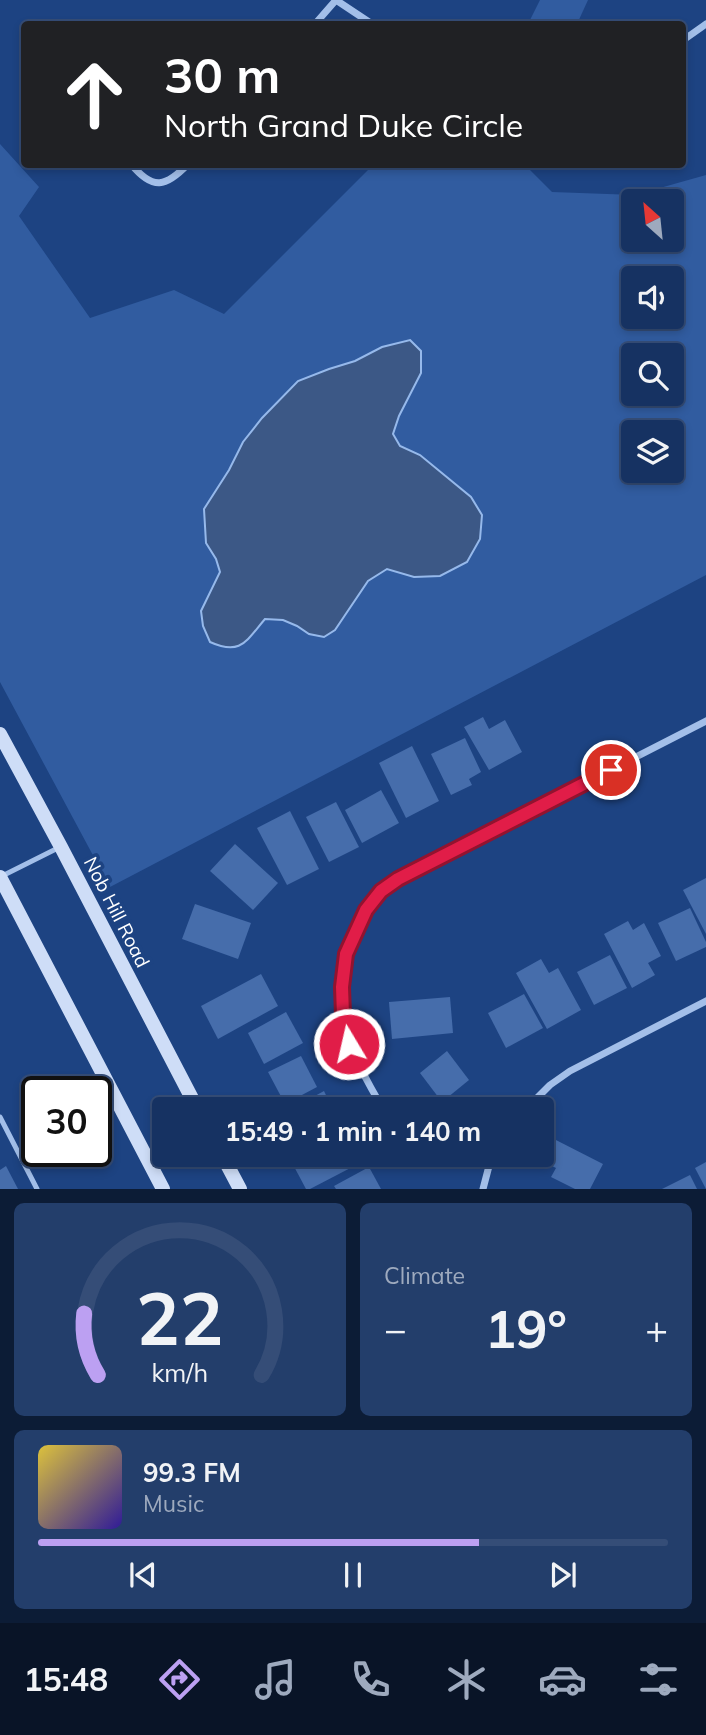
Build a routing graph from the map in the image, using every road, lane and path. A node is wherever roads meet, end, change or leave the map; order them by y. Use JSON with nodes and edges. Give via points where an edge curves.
{"nodes":[{"id":1,"x":336,"y":0,"type":"edge"},
{"id":2,"x":318,"y":21,"type":"edge"},
{"id":3,"x":368,"y":21,"type":"edge"},
{"id":4,"x":706,"y":24,"type":"edge"},
{"id":5,"x":686,"y":38,"type":"edge"},
{"id":6,"x":134,"y":168,"type":"edge"},
{"id":7,"x":185,"y":168,"type":"edge"},
{"id":8,"x":706,"y":721,"type":"edge"},
{"id":9,"x":0,"y":734,"type":"edge"},
{"id":10,"x":61,"y":847,"type":"junction"},
{"id":11,"x":0,"y":877,"type":"edge"},
{"id":12,"x":706,"y":1001,"type":"edge"},
{"id":13,"x":191,"y":1097,"type":"edge"},
{"id":14,"x":376,"y":1097,"type":"edge"},
{"id":15,"x":538,"y":1097,"type":"edge"},
{"id":16,"x":0,"y":1117,"type":"edge"},
{"id":17,"x":228,"y":1167,"type":"edge"},
{"id":18,"x":489,"y":1167,"type":"edge"},
{"id":19,"x":37,"y":1189,"type":"edge"},
{"id":20,"x":163,"y":1189,"type":"edge"},
{"id":21,"x":240,"y":1189,"type":"edge"},
{"id":22,"x":483,"y":1189,"type":"edge"}],
"edges":[{"from":1,"to":2,"type":"street"},
{"from":1,"to":3,"type":"street"},
{"from":4,"to":5,"type":"street"},
{"from":6,"to":7,"type":"street","via":[[150,182],[163,183]]},
{"from":8,"to":14,"type":"street","via":[[381,891],[366,910],[346,954],[342,987],[349,1044]]},
{"from":9,"to":10,"type":"main road","name":"Nob Hill Road"},
{"from":10,"to":11,"type":"lane"},
{"from":10,"to":13,"type":"main road","name":"Nob Hill Road"},
{"from":11,"to":20,"type":"main road"},
{"from":12,"to":15,"type":"street","via":[[570,1071]]},
{"from":16,"to":19,"type":"lane"},
{"from":17,"to":21,"type":"main road"},
{"from":18,"to":22,"type":"street"}]}
